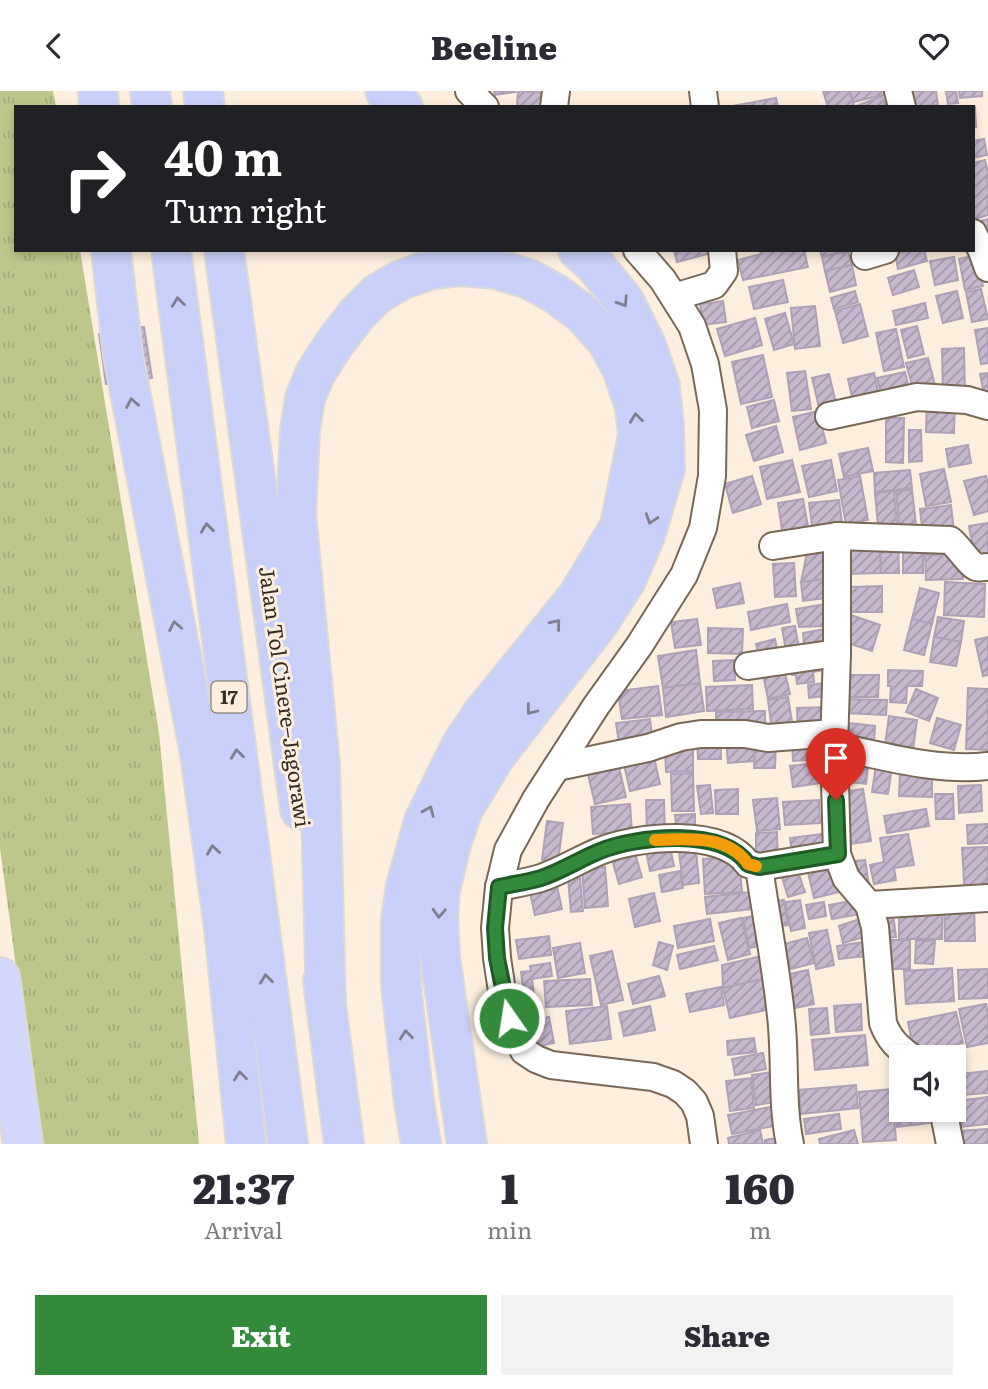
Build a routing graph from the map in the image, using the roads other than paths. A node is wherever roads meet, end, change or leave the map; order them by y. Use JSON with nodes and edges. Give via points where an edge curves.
{"nodes":[{"id":1,"x":385,"y":91,"type":"edge"},
{"id":2,"x":469,"y":91,"type":"edge"},
{"id":3,"x":401,"y":105,"type":"edge"},
{"id":4,"x":483,"y":105,"type":"edge"},
{"id":5,"x":975,"y":237,"type":"edge"},
{"id":6,"x":111,"y":252,"type":"edge"},
{"id":7,"x":171,"y":252,"type":"edge"},
{"id":8,"x":224,"y":252,"type":"edge"},
{"id":9,"x":580,"y":252,"type":"edge"},
{"id":10,"x":639,"y":252,"type":"edge"},
{"id":11,"x":722,"y":252,"type":"edge"},
{"id":12,"x":988,"y":268,"type":"edge"},
{"id":13,"x":674,"y":297,"type":"junction"},
{"id":14,"x":988,"y":406,"type":"edge"},
{"id":15,"x":829,"y":416,"type":"dead end"},
{"id":16,"x":837,"y":536,"type":"junction"},
{"id":17,"x":773,"y":546,"type":"dead end"},
{"id":18,"x":988,"y":567,"type":"edge"},
{"id":19,"x":837,"y":653,"type":"junction"},
{"id":20,"x":748,"y":666,"type":"dead end"},
{"id":21,"x":834,"y":740,"type":"junction"},
{"id":22,"x":988,"y":766,"type":"edge"},
{"id":23,"x":558,"y":767,"type":"junction"},
{"id":24,"x":838,"y":854,"type":"junction"},
{"id":25,"x":759,"y":867,"type":"junction"},
{"id":26,"x":499,"y":887,"type":"junction"},
{"id":27,"x":988,"y":898,"type":"edge"},
{"id":28,"x":869,"y":905,"type":"junction"},
{"id":29,"x":0,"y":977,"type":"edge"},
{"id":30,"x":326,"y":1006,"type":"junction"},
{"id":31,"x":895,"y":1045,"type":"edge"},
{"id":32,"x":946,"y":1122,"type":"edge"},
{"id":33,"x":23,"y":1144,"type":"edge"},
{"id":34,"x":246,"y":1144,"type":"edge"},
{"id":35,"x":288,"y":1144,"type":"edge"},
{"id":36,"x":344,"y":1144,"type":"edge"},
{"id":37,"x":421,"y":1144,"type":"edge"},
{"id":38,"x":467,"y":1144,"type":"edge"},
{"id":39,"x":704,"y":1144,"type":"edge"},
{"id":40,"x":790,"y":1144,"type":"edge"},
{"id":41,"x":950,"y":1144,"type":"edge"}],
"edges":[{"from":1,"to":3,"type":"highway"},
{"from":2,"to":4,"type":"street"},
{"from":5,"to":12,"type":"street"},
{"from":34,"to":6,"type":"highway","one_way":true,"via":[[200,754],[123,355]]},
{"from":35,"to":7,"type":"highway","number":"17","one_way":true},
{"from":8,"to":30,"type":"highway","name":"Jalan Tol Cinere–Jagorawi"},
{"from":9,"to":38,"type":"highway","one_way":true,"via":[[624,301],[646,345],[660,386],[665,468],[626,580],[597,625],[496,755],[463,809],[451,843],[440,890],[438,932]]},
{"from":10,"to":13,"type":"street"},
{"from":11,"to":13,"type":"street","via":[[724,271],[714,285]]},
{"from":13,"to":23,"type":"street","via":[[697,339],[713,410],[712,476],[703,528],[684,575]]},
{"from":14,"to":15,"type":"street","via":[[917,397]]},
{"from":16,"to":17,"type":"street"},
{"from":16,"to":18,"type":"street","via":[[950,540],[976,568]]},
{"from":16,"to":19,"type":"street"},
{"from":19,"to":20,"type":"street"},
{"from":19,"to":21,"type":"street"},
{"from":21,"to":22,"type":"street","via":[[934,765]]},
{"from":21,"to":23,"type":"street","via":[[701,734]]},
{"from":21,"to":24,"type":"street"},
{"from":23,"to":26,"type":"street","via":[[508,850]]},
{"from":24,"to":25,"type":"street"},
{"from":24,"to":28,"type":"street","via":[[846,878]]},
{"from":25,"to":26,"type":"street","via":[[720,843],[698,838],[634,841],[539,879]]},
{"from":25,"to":40,"type":"street","via":[[781,1017]]},
{"from":26,"to":39,"type":"street","via":[[497,958],[509,1018],[524,1051],[551,1065],[653,1077],[673,1084],[694,1102]]},
{"from":27,"to":28,"type":"street"},
{"from":28,"to":31,"type":"street","via":[[883,1023]]},
{"from":29,"to":33,"type":"highway"},
{"from":30,"to":36,"type":"highway","name":"Jalan Tol Cinere–Jagorawi"},
{"from":37,"to":30,"type":"highway","one_way":true,"via":[[401,986],[401,919],[424,821],[461,746],[578,596],[620,526],[638,435],[635,407],[607,341],[584,315],[556,294],[496,269],[460,266],[429,270],[377,294],[334,344],[305,398],[296,514],[320,766]]},
{"from":32,"to":41,"type":"street"}]}
